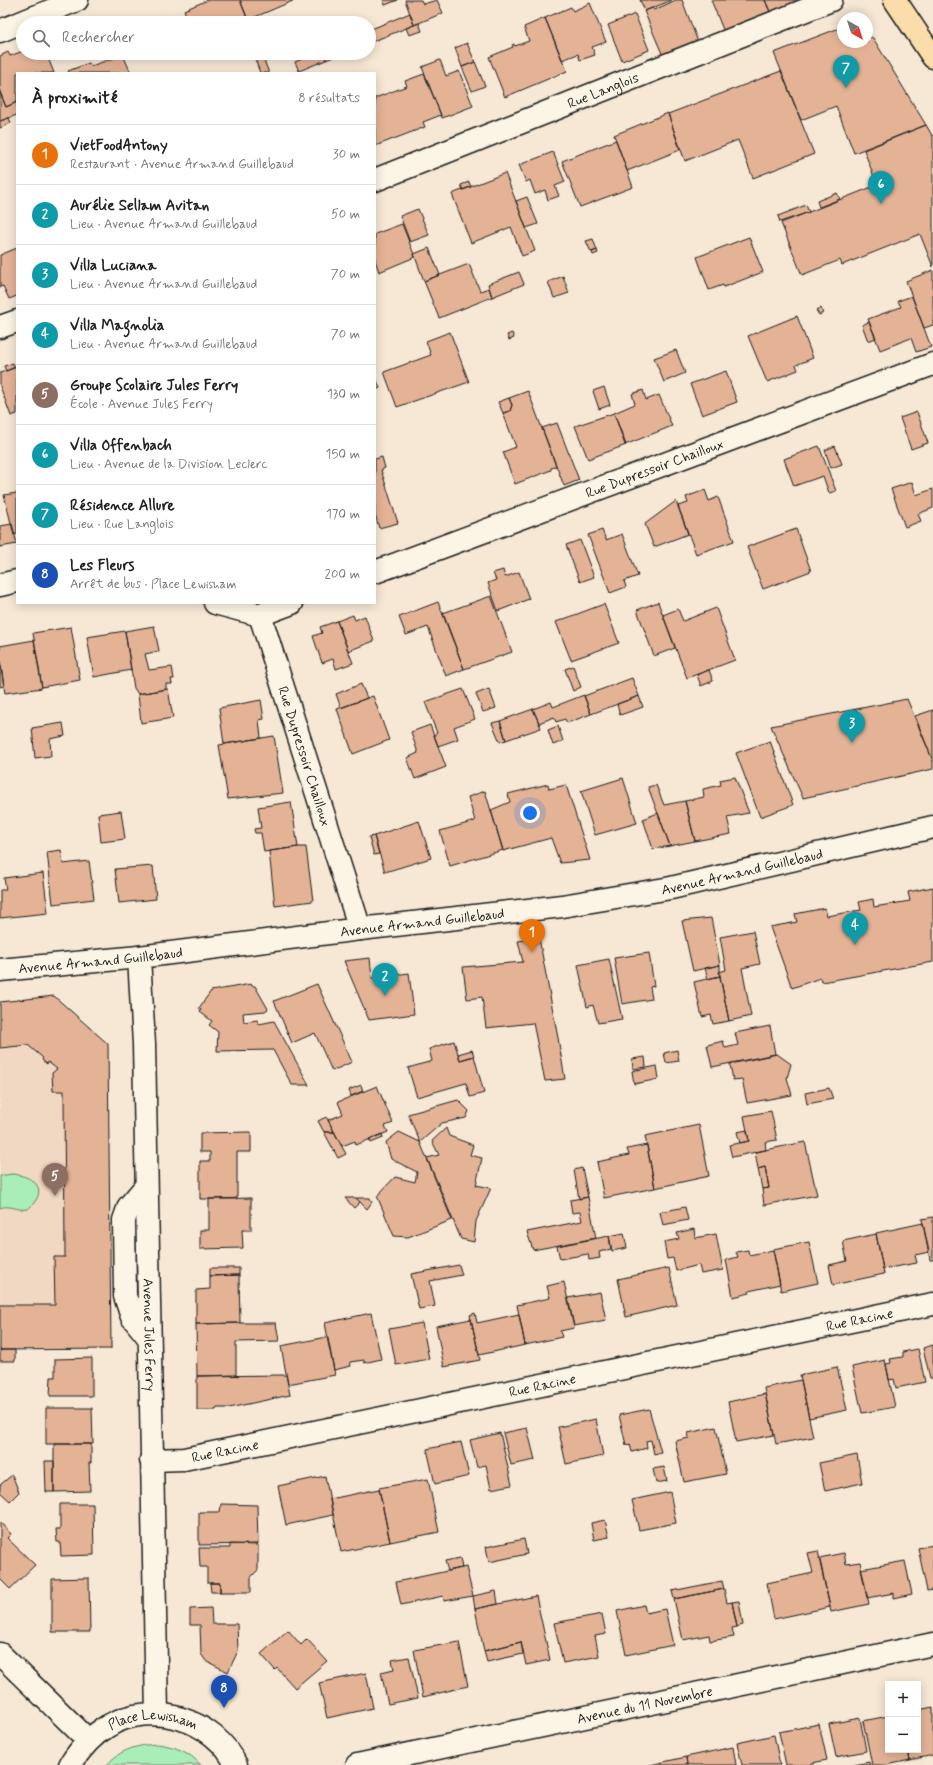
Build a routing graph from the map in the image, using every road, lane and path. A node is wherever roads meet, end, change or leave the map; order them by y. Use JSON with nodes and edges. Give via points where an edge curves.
{"nodes":[{"id":1,"x":77,"y":0,"type":"edge"},
{"id":2,"x":831,"y":0,"type":"edge"},
{"id":3,"x":895,"y":0,"type":"edge"},
{"id":4,"x":37,"y":16,"type":"edge"},
{"id":5,"x":16,"y":25,"type":"edge"},
{"id":6,"x":0,"y":31,"type":"edge"},
{"id":7,"x":933,"y":57,"type":"edge"},
{"id":8,"x":376,"y":180,"type":"edge"},
{"id":9,"x":16,"y":321,"type":"edge"},
{"id":10,"x":0,"y":328,"type":"edge"},
{"id":11,"x":933,"y":364,"type":"edge"},
{"id":12,"x":376,"y":572,"type":"edge"},
{"id":13,"x":16,"y":581,"type":"edge"},
{"id":14,"x":0,"y":585,"type":"edge"},
{"id":15,"x":219,"y":604,"type":"edge"},
{"id":16,"x":289,"y":604,"type":"edge"},
{"id":17,"x":260,"y":615,"type":"junction"},
{"id":18,"x":933,"y":827,"type":"edge"},
{"id":19,"x":360,"y":929,"type":"junction"},
{"id":20,"x":139,"y":957,"type":"junction"},
{"id":21,"x":0,"y":970,"type":"edge"},
{"id":22,"x":933,"y":1304,"type":"edge"},
{"id":23,"x":151,"y":1460,"type":"junction"},
{"id":24,"x":933,"y":1644,"type":"edge"},
{"id":25,"x":0,"y":1654,"type":"edge"},
{"id":26,"x":157,"y":1714,"type":"junction"},
{"id":27,"x":88,"y":1740,"type":"junction"},
{"id":28,"x":70,"y":1765,"type":"edge"},
{"id":29,"x":236,"y":1765,"type":"edge"},
{"id":30,"x":357,"y":1765,"type":"edge"}],
"edges":[{"from":1,"to":4,"type":"street"},
{"from":2,"to":8,"type":"street","name":"Rue Langlois"},
{"from":3,"to":7,"type":"main road"},
{"from":5,"to":6,"type":"street"},
{"from":9,"to":10,"type":"street"},
{"from":11,"to":12,"type":"street","name":"Rue Dupressoir Chailloux"},
{"from":13,"to":14,"type":"street"},
{"from":15,"to":17,"type":"street"},
{"from":16,"to":17,"type":"street"},
{"from":17,"to":19,"type":"street","name":"Rue Dupressoir Chailloux"},
{"from":18,"to":19,"type":"street","name":"Avenue Armand Guillebaud","via":[[671,888],[562,906]]},
{"from":19,"to":20,"type":"street","name":"Avenue Armand Guillebaud"},
{"from":20,"to":21,"type":"street","name":"Avenue Armand Guillebaud"},
{"from":20,"to":23,"type":"street","name":"Avenue Jules Ferry","via":[[144,1044]]},
{"from":22,"to":23,"type":"street","name":"Rue Racine","via":[[184,1459]]},
{"from":23,"to":26,"type":"street","name":"Avenue Jules Ferry"},
{"from":24,"to":30,"type":"street","name":"Avenue du 11 Novembre"},
{"from":25,"to":27,"type":"street"},
{"from":26,"to":27,"type":"street","name":"Place Lewisham","via":[[132,1716],[108,1725]]},
{"from":26,"to":29,"type":"street","name":"Place Lewisham","via":[[186,1719],[212,1734],[231,1755]]},
{"from":27,"to":28,"type":"street","name":"Place Lewisham"}]}
